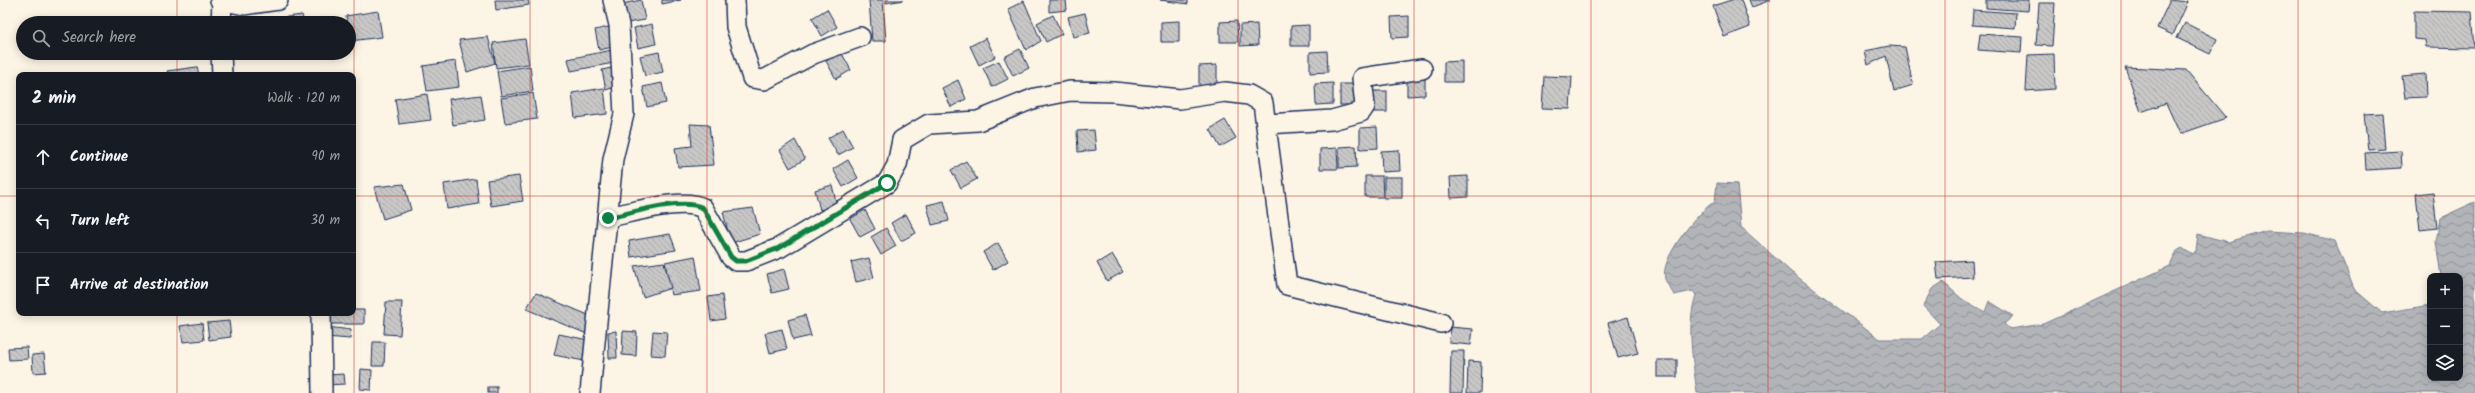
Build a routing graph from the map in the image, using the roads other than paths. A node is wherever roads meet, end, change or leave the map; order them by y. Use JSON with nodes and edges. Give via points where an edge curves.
{"nodes":[{"id":1,"x":278,"y":0,"type":"edge"},
{"id":2,"x":613,"y":0,"type":"edge"},
{"id":3,"x":735,"y":0,"type":"edge"},
{"id":4,"x":221,"y":1,"type":"edge"},
{"id":5,"x":221,"y":16,"type":"edge"},
{"id":6,"x":860,"y":37,"type":"dead end"},
{"id":7,"x":221,"y":60,"type":"edge"},
{"id":8,"x":1422,"y":69,"type":"dead end"},
{"id":9,"x":222,"y":72,"type":"edge"},
{"id":10,"x":1267,"y":124,"type":"junction"},
{"id":11,"x":608,"y":218,"type":"junction"},
{"id":12,"x":321,"y":316,"type":"edge"},
{"id":13,"x":1441,"y":323,"type":"dead end"},
{"id":14,"x":322,"y":393,"type":"edge"},
{"id":15,"x":590,"y":393,"type":"edge"}],
"edges":[{"from":1,"to":4,"type":"street","via":[[244,5]]},
{"from":2,"to":11,"type":"street","via":[[619,33],[624,114],[613,159]]},
{"from":3,"to":6,"type":"street","via":[[736,28],[752,78],[764,80],[813,54]]},
{"from":4,"to":5,"type":"street"},
{"from":7,"to":9,"type":"street"},
{"from":8,"to":10,"type":"street","via":[[1362,78],[1364,106],[1361,112],[1332,120]]},
{"from":10,"to":11,"type":"street","via":[[1263,103],[1249,95],[1225,92],[1180,99],[1114,92],[1070,91],[1035,98],[978,121],[929,124],[902,140],[897,165],[887,183],[779,248],[746,261],[736,261],[731,257],[703,208],[696,204],[657,208]]},
{"from":10,"to":13,"type":"street","via":[[1287,285]]},
{"from":11,"to":15,"type":"street"},
{"from":12,"to":14,"type":"street"}]}
